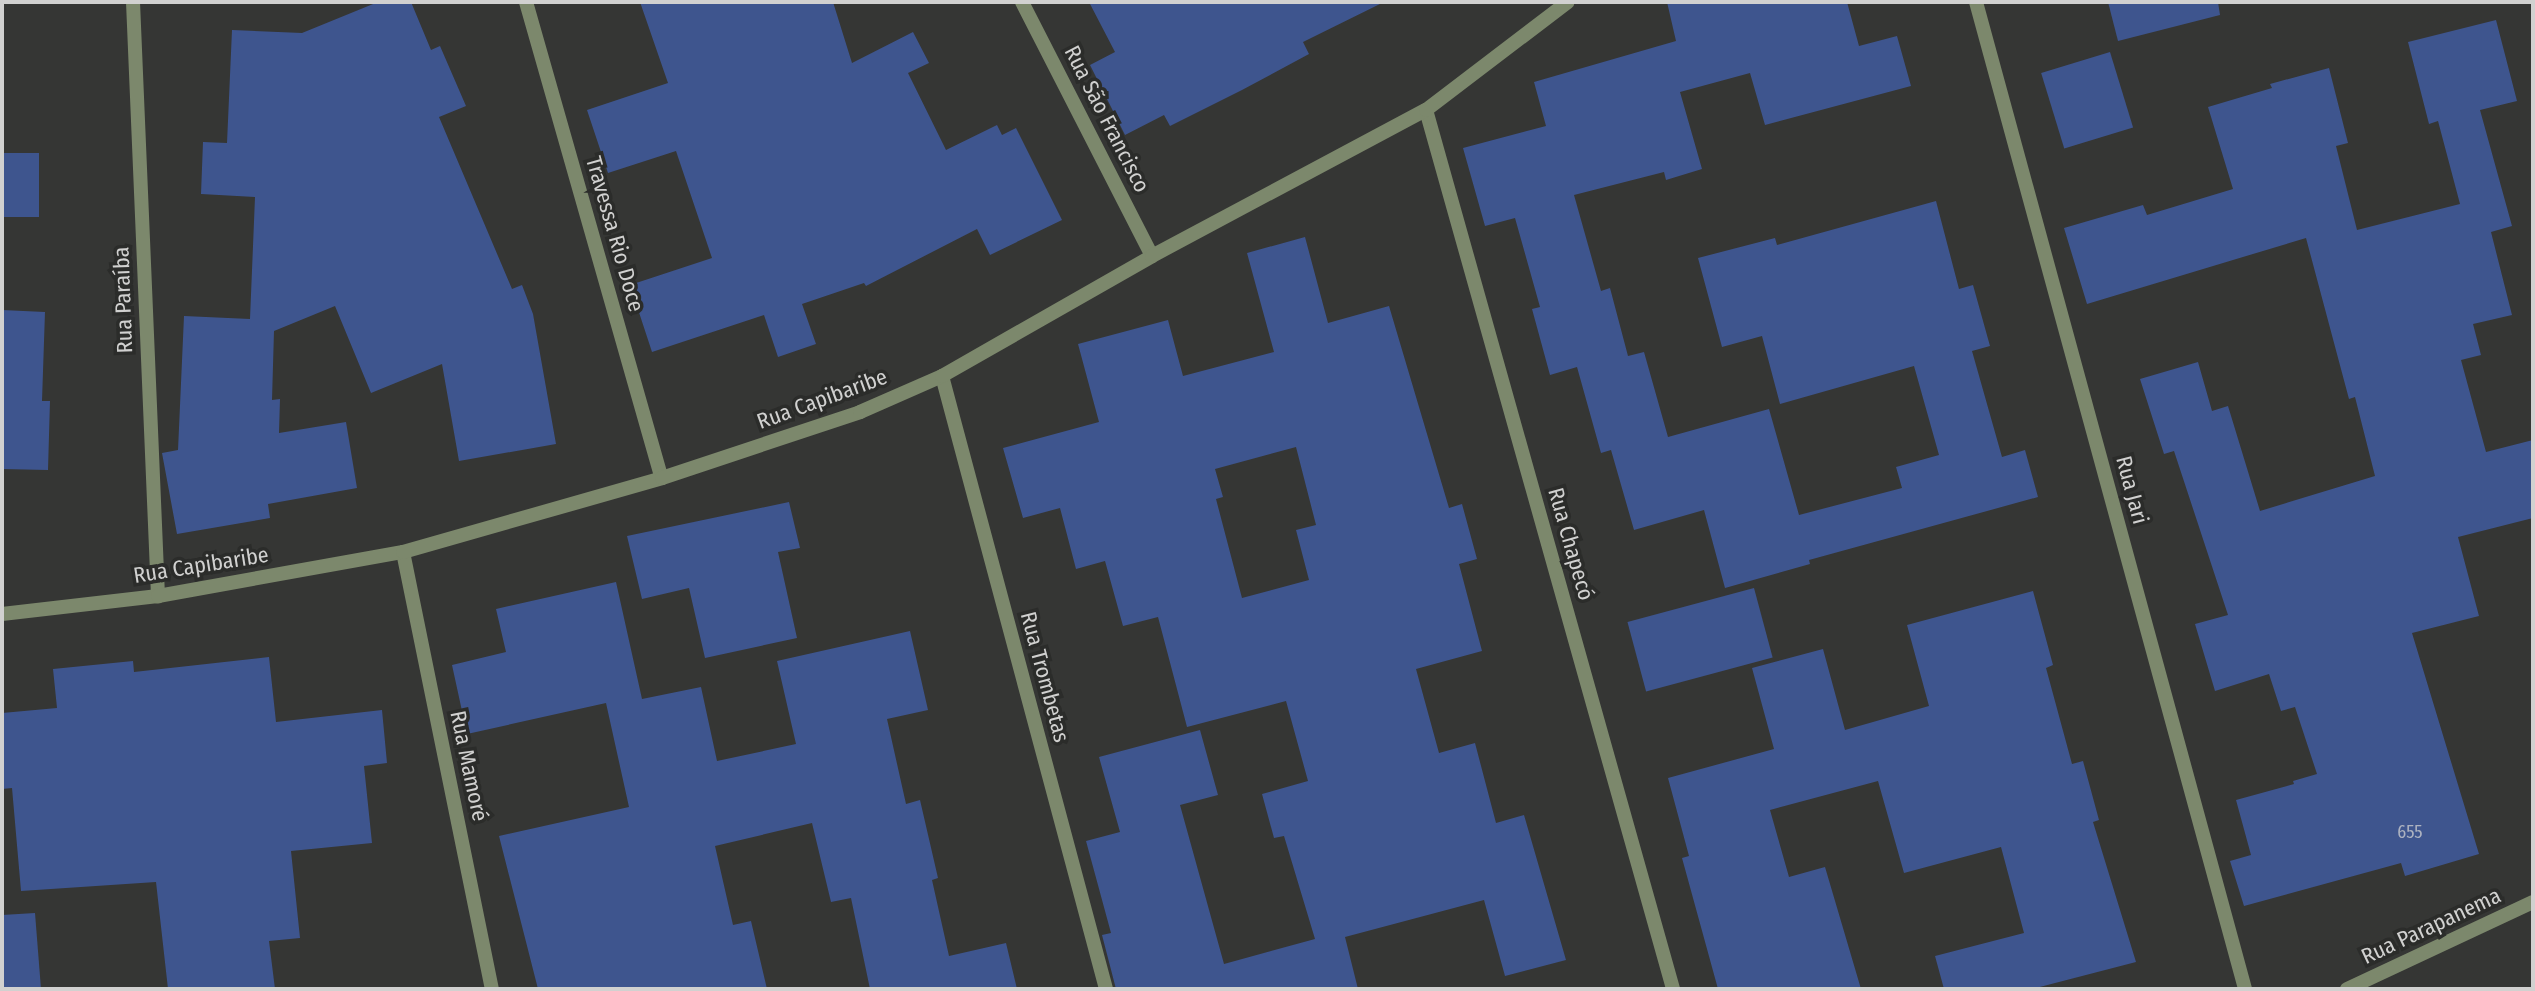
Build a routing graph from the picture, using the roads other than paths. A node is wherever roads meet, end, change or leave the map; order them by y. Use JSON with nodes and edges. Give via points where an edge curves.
{"nodes":[{"id":1,"x":133,"y":2,"type":"edge"},
{"id":2,"x":526,"y":2,"type":"edge"},
{"id":3,"x":1022,"y":2,"type":"edge"},
{"id":4,"x":1568,"y":2,"type":"edge"},
{"id":5,"x":1976,"y":2,"type":"edge"},
{"id":6,"x":1426,"y":110,"type":"junction"},
{"id":7,"x":1152,"y":256,"type":"junction"},
{"id":8,"x":942,"y":376,"type":"junction"},
{"id":9,"x":662,"y":478,"type":"junction"},
{"id":10,"x":403,"y":552,"type":"junction"},
{"id":11,"x":158,"y":596,"type":"junction"},
{"id":12,"x":2,"y":614,"type":"edge"},
{"id":13,"x":2533,"y":902,"type":"edge"},
{"id":14,"x":492,"y":989,"type":"edge"},
{"id":15,"x":1106,"y":989,"type":"edge"},
{"id":16,"x":1673,"y":989,"type":"edge"},
{"id":17,"x":2245,"y":989,"type":"edge"},
{"id":18,"x":2347,"y":989,"type":"edge"}],
"edges":[{"from":1,"to":11,"type":"street","name":"Rua Paraíba"},
{"from":2,"to":9,"type":"street","name":"Travessa Rio Doce"},
{"from":3,"to":7,"type":"street","name":"Rua São Francisco"},
{"from":4,"to":6,"type":"street","name":"Rua Capibaribe"},
{"from":5,"to":17,"type":"street","name":"Rua Jari"},
{"from":6,"to":7,"type":"street","name":"Rua Capibaribe"},
{"from":6,"to":16,"type":"street","name":"Rua Chapecó"},
{"from":7,"to":8,"type":"street","name":"Rua Capibaribe"},
{"from":8,"to":9,"type":"street","name":"Rua Capibaribe","via":[[860,412]]},
{"from":8,"to":15,"type":"street","name":"Rua Trombetas"},
{"from":9,"to":10,"type":"street","name":"Rua Capibaribe"},
{"from":10,"to":11,"type":"street","name":"Rua Capibaribe"},
{"from":10,"to":14,"type":"street","name":"Rua Mamoré"},
{"from":11,"to":12,"type":"street","name":"Rua Capibaribe"},
{"from":13,"to":18,"type":"street","name":"Rua Parapanema"}]}
